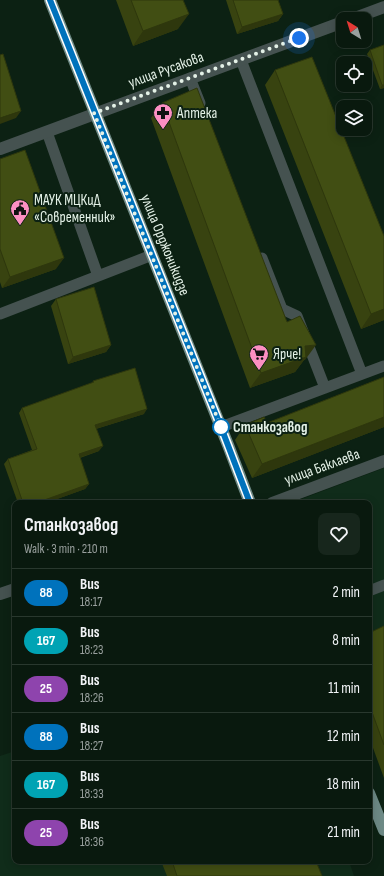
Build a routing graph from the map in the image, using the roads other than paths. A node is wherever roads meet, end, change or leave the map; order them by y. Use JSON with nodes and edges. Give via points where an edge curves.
{"nodes":[{"id":1,"x":50,"y":0,"type":"edge"},
{"id":2,"x":384,"y":7,"type":"edge"},
{"id":3,"x":371,"y":12,"type":"edge"},
{"id":4,"x":336,"y":25,"type":"edge"},
{"id":5,"x":241,"y":60,"type":"junction"},
{"id":6,"x":190,"y":78,"type":"junction"},
{"id":7,"x":94,"y":113,"type":"junction"},
{"id":8,"x":205,"y":114,"type":"edge"},
{"id":9,"x":47,"y":132,"type":"junction"},
{"id":10,"x":0,"y":149,"type":"edge"},
{"id":11,"x":259,"y":251,"type":"edge"},
{"id":12,"x":152,"y":255,"type":"junction"},
{"id":13,"x":98,"y":276,"type":"junction"},
{"id":14,"x":0,"y":314,"type":"edge"},
{"id":15,"x":384,"y":366,"type":"edge"},
{"id":16,"x":362,"y":374,"type":"junction"},
{"id":17,"x":325,"y":388,"type":"junction"},
{"id":18,"x":221,"y":427,"type":"junction"},
{"id":19,"x":384,"y":461,"type":"edge"},
{"id":20,"x":249,"y":500,"type":"edge"},
{"id":21,"x":280,"y":500,"type":"edge"},
{"id":22,"x":384,"y":585,"type":"edge"},
{"id":23,"x":12,"y":590,"type":"edge"},
{"id":24,"x":372,"y":590,"type":"edge"},
{"id":25,"x":0,"y":594,"type":"edge"},
{"id":26,"x":372,"y":800,"type":"edge"},
{"id":27,"x":384,"y":830,"type":"edge"}],
"edges":[{"from":1,"to":7,"type":"main road","name":"улица Орджоникидзе"},
{"from":2,"to":3,"type":"street"},
{"from":4,"to":5,"type":"street","name":"улица Русакова"},
{"from":5,"to":6,"type":"street","name":"улица Русакова"},
{"from":5,"to":16,"type":"lane"},
{"from":6,"to":7,"type":"street","name":"улица Русакова"},
{"from":6,"to":8,"type":"lane"},
{"from":7,"to":9,"type":"street","name":"улица Русакова"},
{"from":7,"to":12,"type":"main road","name":"улица Орджоникидзе"},
{"from":9,"to":10,"type":"street","name":"улица Русакова"},
{"from":9,"to":13,"type":"lane"},
{"from":11,"to":17,"type":"lane","via":[[282,309],[297,316]]},
{"from":12,"to":13,"type":"lane"},
{"from":12,"to":18,"type":"main road","name":"улица Орджоникидзе"},
{"from":13,"to":14,"type":"lane"},
{"from":15,"to":16,"type":"lane"},
{"from":16,"to":17,"type":"lane"},
{"from":17,"to":18,"type":"lane"},
{"from":18,"to":20,"type":"main road","name":"улица Орджоникидзе"},
{"from":19,"to":21,"type":"street","name":"улица Баклаева"},
{"from":22,"to":24,"type":"lane"},
{"from":23,"to":25,"type":"street"},
{"from":26,"to":27,"type":"main road"}]}
